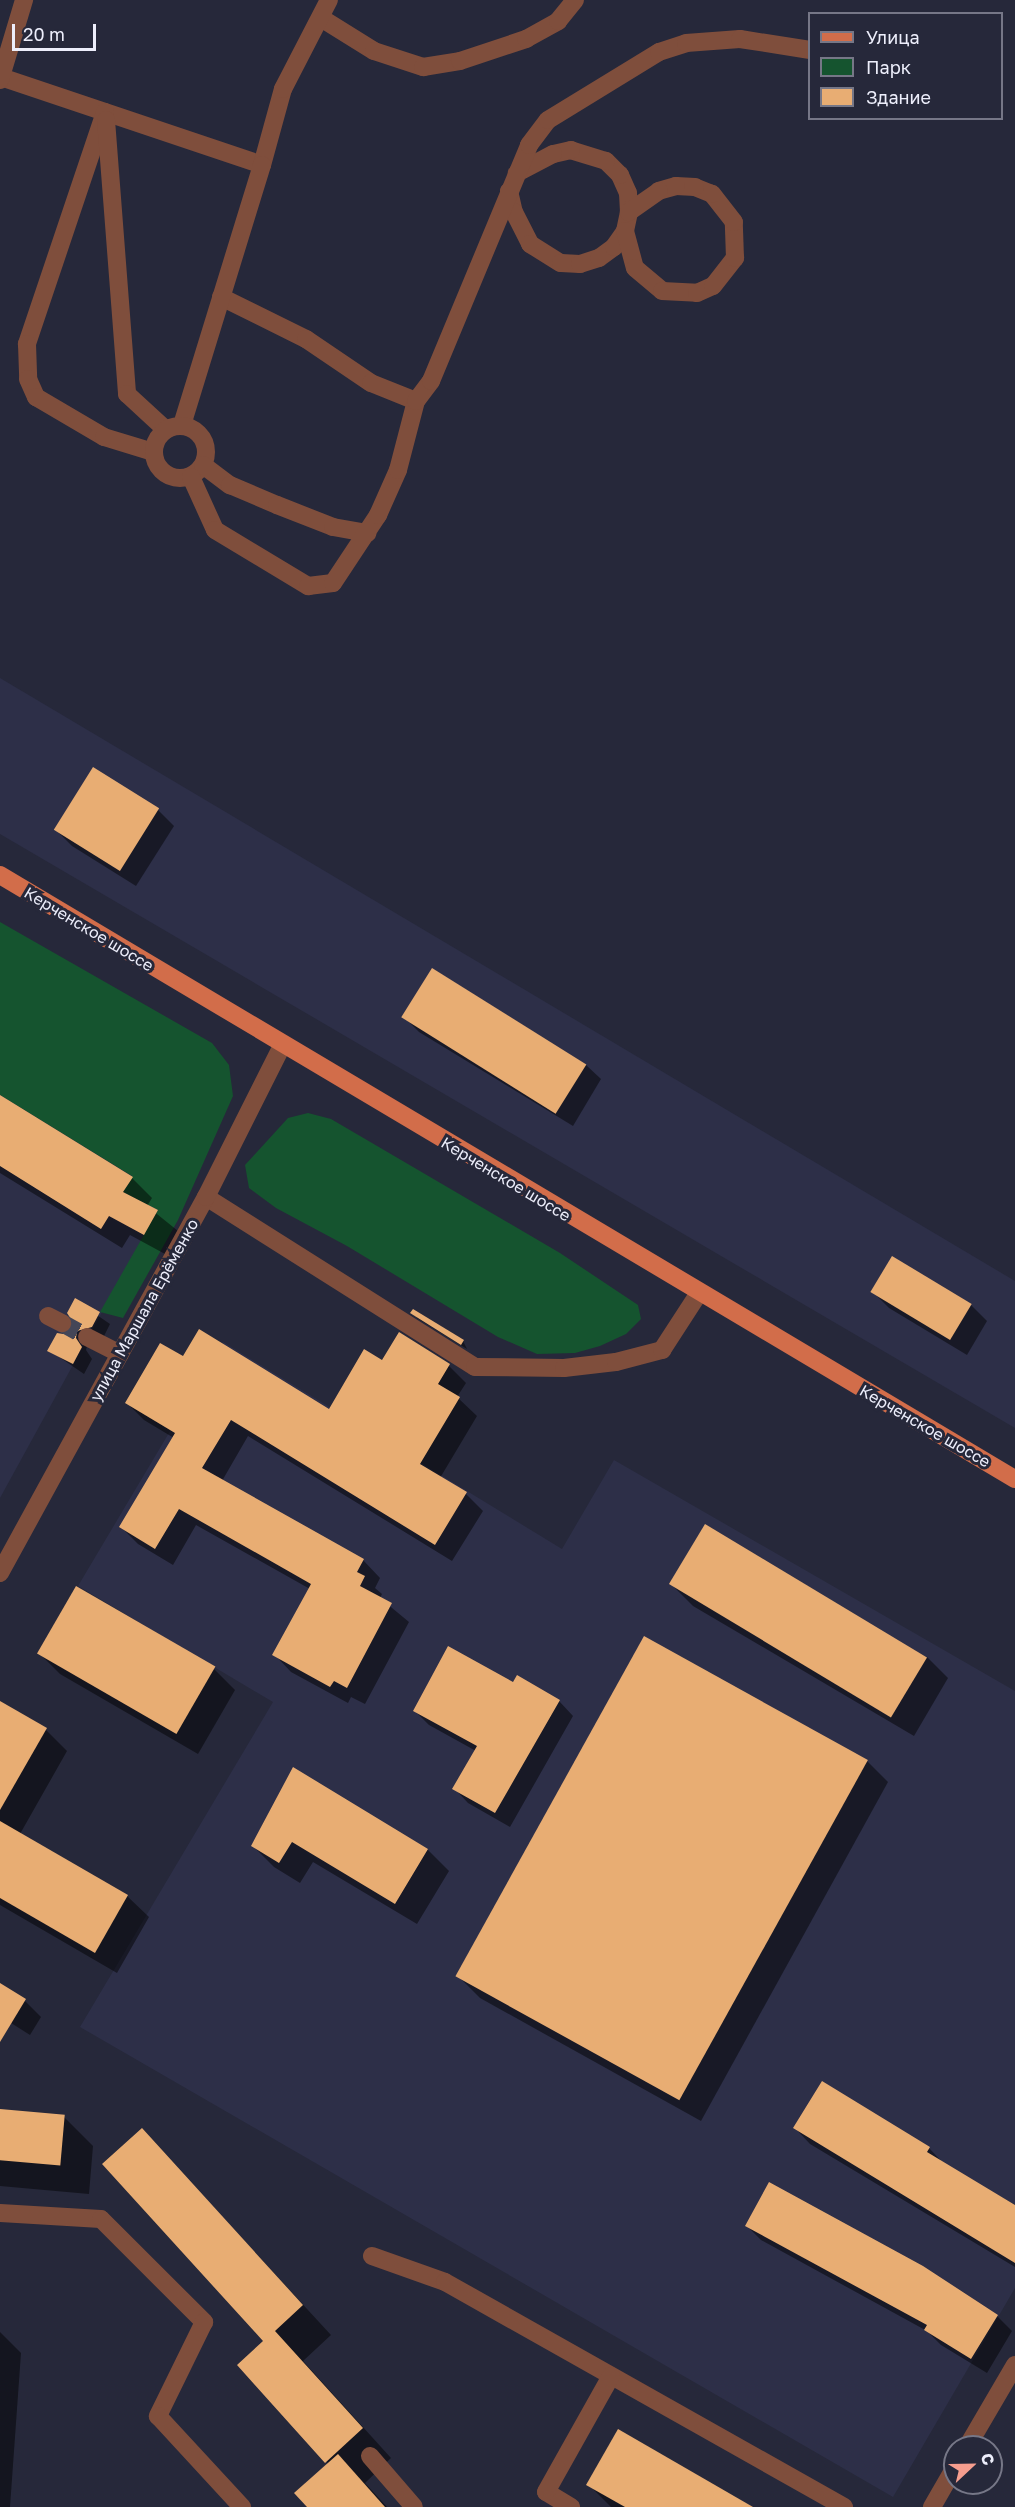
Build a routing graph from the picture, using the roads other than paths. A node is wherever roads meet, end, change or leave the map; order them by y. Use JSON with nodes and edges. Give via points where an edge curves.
{"nodes":[{"id":1,"x":24,"y":0,"type":"edge"},
{"id":2,"x":329,"y":0,"type":"edge"},
{"id":3,"x":575,"y":0,"type":"edge"},
{"id":4,"x":321,"y":18,"type":"junction"},
{"id":5,"x":808,"y":50,"type":"edge"},
{"id":6,"x":0,"y":78,"type":"edge"},
{"id":7,"x":105,"y":112,"type":"junction"},
{"id":8,"x":262,"y":165,"type":"junction"},
{"id":9,"x":517,"y":173,"type":"junction"},
{"id":10,"x":509,"y":191,"type":"junction"},
{"id":11,"x":629,"y":212,"type":"junction"},
{"id":12,"x":625,"y":231,"type":"junction"},
{"id":13,"x":221,"y":297,"type":"junction"},
{"id":14,"x":416,"y":401,"type":"junction"},
{"id":15,"x":174,"y":428,"type":"junction"},
{"id":16,"x":153,"y":452,"type":"junction"},
{"id":17,"x":197,"y":471,"type":"junction"},
{"id":18,"x":367,"y":532,"type":"junction"},
{"id":19,"x":0,"y":875,"type":"edge"},
{"id":20,"x":282,"y":1046,"type":"junction"},
{"id":21,"x":206,"y":1197,"type":"junction"},
{"id":22,"x":699,"y":1293,"type":"junction"},
{"id":23,"x":87,"y":1337,"type":"tunnel mouth"},
{"id":24,"x":120,"y":1353,"type":"junction"},
{"id":25,"x":1015,"y":1479,"type":"edge"},
{"id":26,"x":0,"y":1572,"type":"edge"},
{"id":27,"x":0,"y":2213,"type":"edge"},
{"id":28,"x":372,"y":2256,"type":"dead end"},
{"id":29,"x":1015,"y":2365,"type":"edge"},
{"id":30,"x":611,"y":2376,"type":"junction"},
{"id":31,"x":974,"y":2435,"type":"edge"},
{"id":32,"x":370,"y":2456,"type":"dead end"},
{"id":33,"x":943,"y":2488,"type":"edge"},
{"id":34,"x":242,"y":2507,"type":"edge"},
{"id":35,"x":414,"y":2507,"type":"edge"},
{"id":36,"x":571,"y":2507,"type":"edge"},
{"id":37,"x":844,"y":2507,"type":"edge"},
{"id":38,"x":932,"y":2507,"type":"edge"}],
"edges":[{"from":1,"to":6,"type":"street"},
{"from":2,"to":4,"type":"street"},
{"from":3,"to":4,"type":"street","via":[[558,21],[526,39],[460,62],[423,67],[374,51]]},
{"from":4,"to":8,"type":"street","via":[[283,88]]},
{"from":5,"to":9,"type":"street","via":[[740,39],[686,43],[659,52],[548,120],[529,144]]},
{"from":6,"to":7,"type":"street"},
{"from":7,"to":8,"type":"street"},
{"from":7,"to":15,"type":"street","via":[[127,394]]},
{"from":7,"to":16,"type":"street","via":[[27,344],[28,379],[36,397],[104,437]]},
{"from":8,"to":13,"type":"street"},
{"from":9,"to":10,"type":"street"},
{"from":9,"to":11,"type":"street","via":[[554,154],[571,150],[589,153],[606,161],[620,175],[628,193]]},
{"from":10,"to":12,"type":"street","via":[[514,212],[530,244],[561,263],[580,264],[599,258],[614,247]]},
{"from":10,"to":14,"type":"street","via":[[431,381]]},
{"from":11,"to":12,"type":"street"},
{"from":11,"to":12,"type":"street","via":[[658,191],[676,186],[695,187],[712,194],[734,222],[735,258],[713,286],[679,295],[662,291],[635,268]]},
{"from":13,"to":14,"type":"street","via":[[306,339],[371,382]]},
{"from":13,"to":15,"type":"street"},
{"from":14,"to":18,"type":"street","via":[[398,470]]},
{"from":15,"to":16,"type":"street"},
{"from":15,"to":17,"type":"street","via":[[203,439]]},
{"from":16,"to":17,"type":"street","via":[[165,474]]},
{"from":17,"to":18,"type":"street","via":[[333,527]]},
{"from":17,"to":18,"type":"street","via":[[215,530],[308,586],[333,583]]},
{"from":19,"to":20,"type":"main road","name":"Керченское шоссе"},
{"from":20,"to":21,"type":"street","name":"улица Маршала Ерёменко"},
{"from":20,"to":22,"type":"main road","name":"Керченское шоссе"},
{"from":21,"to":22,"type":"street","via":[[475,1367],[564,1368],[616,1362],[662,1350]]},
{"from":21,"to":24,"type":"street","name":"улица Маршала Ерёменко"},
{"from":22,"to":25,"type":"main road","name":"Керченское шоссе"},
{"from":23,"to":24,"type":"street"},
{"from":24,"to":26,"type":"street","name":"улица Маршала Ерёменко"},
{"from":27,"to":34,"type":"street","via":[[102,2219],[204,2322],[158,2416]]},
{"from":28,"to":30,"type":"street","via":[[445,2282]]},
{"from":29,"to":31,"type":"street"},
{"from":30,"to":36,"type":"street","via":[[546,2492]]},
{"from":30,"to":37,"type":"street"},
{"from":32,"to":35,"type":"street"},
{"from":33,"to":38,"type":"street"}]}
